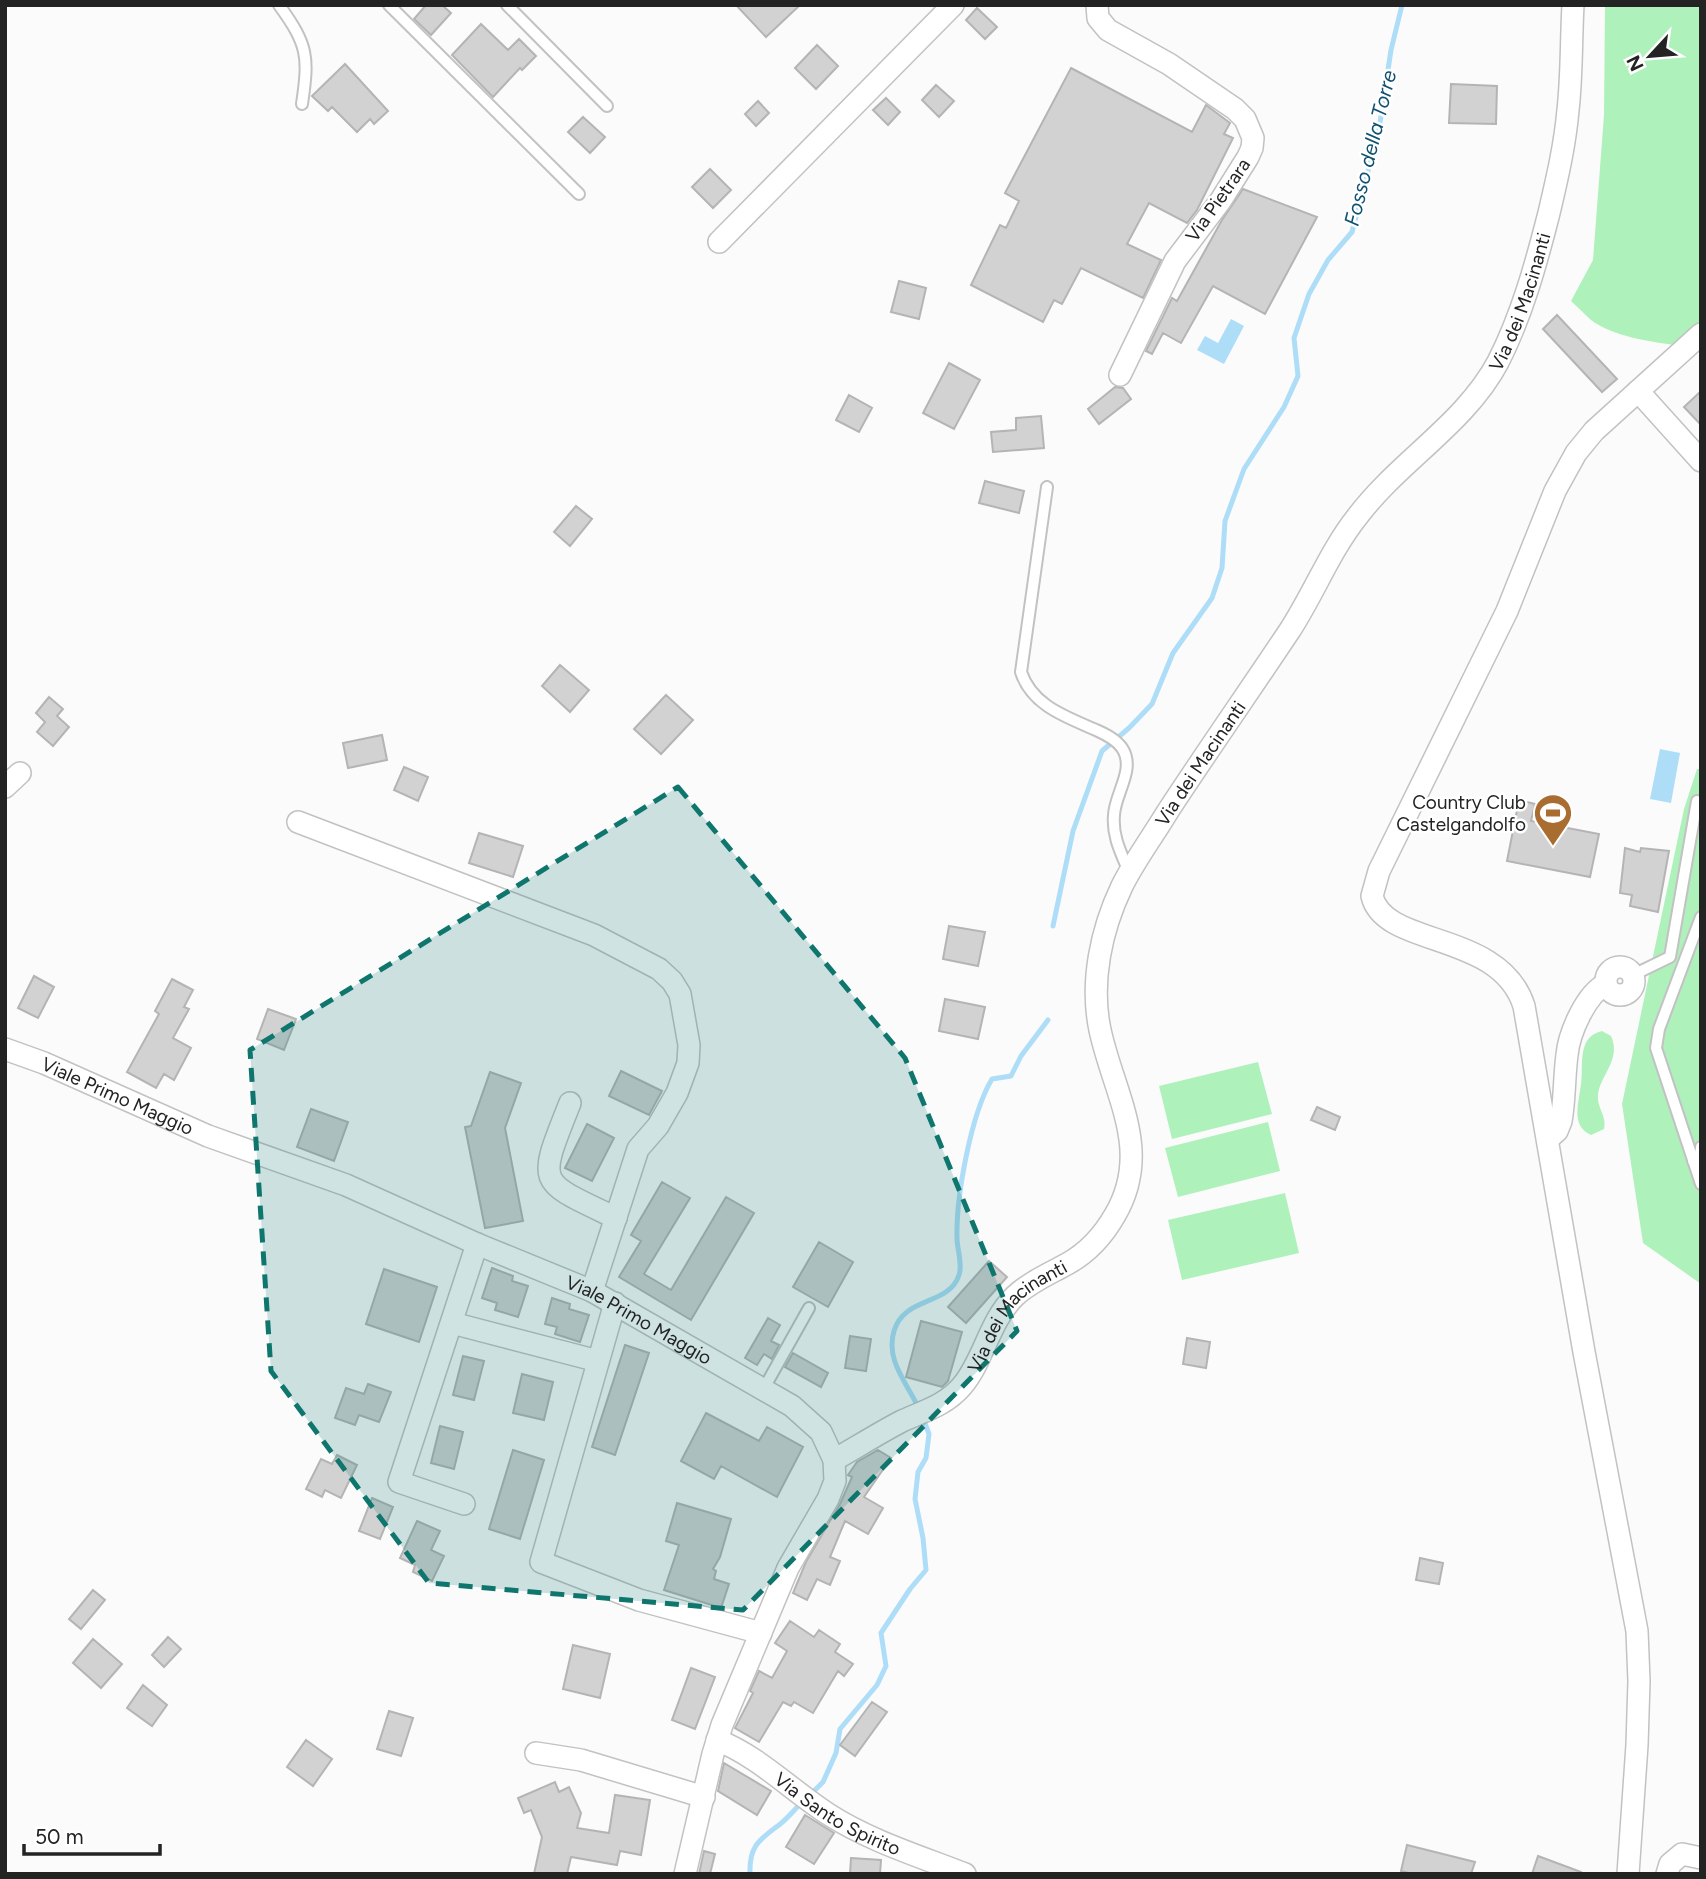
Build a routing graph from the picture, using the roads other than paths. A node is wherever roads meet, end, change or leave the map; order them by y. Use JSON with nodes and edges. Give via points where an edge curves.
{"nodes":[{"id":1,"x":279,"y":5,"type":"edge"},
{"id":2,"x":389,"y":5,"type":"edge"},
{"id":3,"x":508,"y":5,"type":"edge"},
{"id":4,"x":953,"y":5,"type":"edge"},
{"id":5,"x":1097,"y":5,"type":"edge"},
{"id":6,"x":1573,"y":5,"type":"edge"},
{"id":7,"x":302,"y":104,"type":"dead end"},
{"id":8,"x":607,"y":106,"type":"dead end"},
{"id":9,"x":579,"y":194,"type":"dead end"},
{"id":10,"x":719,"y":242,"type":"dead end"},
{"id":11,"x":1701,"y":334,"type":"edge"},
{"id":12,"x":1119,"y":375,"type":"dead end"},
{"id":13,"x":1638,"y":391,"type":"junction"},
{"id":14,"x":1701,"y":461,"type":"edge"},
{"id":15,"x":1047,"y":487,"type":"dead end"},
{"id":16,"x":1701,"y":802,"type":"edge"},
{"id":17,"x":298,"y":822,"type":"dead end"},
{"id":18,"x":1688,"y":852,"type":"junction"},
{"id":19,"x":1701,"y":855,"type":"edge"},
{"id":20,"x":1129,"y":872,"type":"junction"},
{"id":21,"x":1701,"y":917,"type":"edge"},
{"id":22,"x":1633,"y":975,"type":"joint"},
{"id":23,"x":5,"y":1049,"type":"edge"},
{"id":24,"x":570,"y":1103,"type":"dead end"},
{"id":25,"x":1548,"y":1139,"type":"junction"},
{"id":26,"x":1701,"y":1147,"type":"edge"},
{"id":27,"x":1693,"y":1161,"type":"junction"},
{"id":28,"x":1701,"y":1184,"type":"edge"},
{"id":29,"x":616,"y":1218,"type":"junction"},
{"id":30,"x":477,"y":1244,"type":"junction"},
{"id":31,"x":592,"y":1291,"type":"junction"},
{"id":32,"x":615,"y":1303,"type":"junction"},
{"id":33,"x":809,"y":1308,"type":"dead end"},
{"id":34,"x":452,"y":1323,"type":"junction"},
{"id":35,"x":598,"y":1361,"type":"junction"},
{"id":36,"x":763,"y":1390,"type":"junction"},
{"id":37,"x":834,"y":1460,"type":"junction"},
{"id":38,"x":464,"y":1504,"type":"dead end"},
{"id":39,"x":761,"y":1633,"type":"junction"},
{"id":40,"x":717,"y":1740,"type":"junction"},
{"id":41,"x":536,"y":1753,"type":"dead end"},
{"id":42,"x":704,"y":1797,"type":"junction"},
{"id":43,"x":1701,"y":1858,"type":"edge"},
{"id":44,"x":685,"y":1874,"type":"edge"},
{"id":45,"x":965,"y":1874,"type":"edge"},
{"id":46,"x":1628,"y":1874,"type":"edge"},
{"id":47,"x":1667,"y":1874,"type":"edge"}],
"edges":[{"from":1,"to":7,"type":"lane","via":[[296,29],[307,62]]},
{"from":2,"to":9,"type":"lane"},
{"from":3,"to":8,"type":"lane"},
{"from":4,"to":10,"type":"street"},
{"from":5,"to":12,"type":"street","name":"Via Pietrara","via":[[1098,18],[1108,30],[1236,109],[1253,138],[1248,158],[1175,261]]},
{"from":6,"to":20,"type":"street","name":"Via dei Macinanti","via":[[1569,101],[1560,164],[1535,268],[1496,365],[1473,398],[1356,517],[1293,625]]},
{"from":11,"to":13,"type":"street"},
{"from":13,"to":14,"type":"street"},
{"from":13,"to":25,"type":"street","via":[[1587,438],[1565,471],[1507,611],[1379,871],[1372,896],[1386,919],[1480,957],[1516,984]]},
{"from":15,"to":20,"type":"lane","via":[[1021,672],[1041,701],[1107,735],[1124,752],[1127,766],[1115,805],[1114,831]]},
{"from":16,"to":18,"type":"lane","via":[[1697,801]]},
{"from":17,"to":29,"type":"street","via":[[594,935],[660,969],[672,981],[680,994],[688,1063],[658,1126],[638,1149]]},
{"from":18,"to":19,"type":"lane"},
{"from":18,"to":22,"type":"lane","via":[[1670,957]]},
{"from":20,"to":37,"type":"street","name":"Via dei Macinanti","via":[[1107,924],[1096,981],[1101,1032],[1121,1094],[1131,1147],[1131,1174],[1124,1199],[1091,1248],[1011,1300],[963,1385],[944,1402]]},
{"from":21,"to":27,"type":"lane","via":[[1656,1048]]},
{"from":22,"to":25,"type":"street","via":[[1618,966],[1609,970],[1606,984],[1588,1000],[1569,1045],[1561,1121]]},
{"from":23,"to":30,"type":"street","name":"Viale Primo Maggio","via":[[198,1132],[346,1185]]},
{"from":24,"to":29,"type":"street","via":[[550,1152],[548,1173],[563,1192]]},
{"from":25,"to":46,"type":"street","via":[[1637,1631],[1637,1745]]},
{"from":26,"to":27,"type":"lane","via":[[1700,1156]]},
{"from":27,"to":28,"type":"lane"},
{"from":29,"to":31,"type":"street"},
{"from":30,"to":31,"type":"street","name":"Viale Primo Maggio"},
{"from":30,"to":34,"type":"street"},
{"from":31,"to":32,"type":"street","name":"Viale Primo Maggio"},
{"from":32,"to":35,"type":"street"},
{"from":32,"to":36,"type":"street","name":"Viale Primo Maggio"},
{"from":33,"to":36,"type":"lane"},
{"from":34,"to":35,"type":"street"},
{"from":34,"to":38,"type":"street","via":[[399,1482]]},
{"from":35,"to":39,"type":"street","via":[[541,1563],[639,1600]]},
{"from":36,"to":37,"type":"street","name":"Viale Primo Maggio","via":[[815,1425]]},
{"from":37,"to":39,"type":"street","via":[[832,1489],[788,1568]]},
{"from":39,"to":40,"type":"street"},
{"from":40,"to":42,"type":"street"},
{"from":40,"to":45,"type":"street","name":"Via Santo Spirito","via":[[869,1835]]},
{"from":41,"to":42,"type":"street","via":[[581,1760]]},
{"from":42,"to":44,"type":"street"},
{"from":43,"to":47,"type":"street","via":[[1677,1856]]}]}
